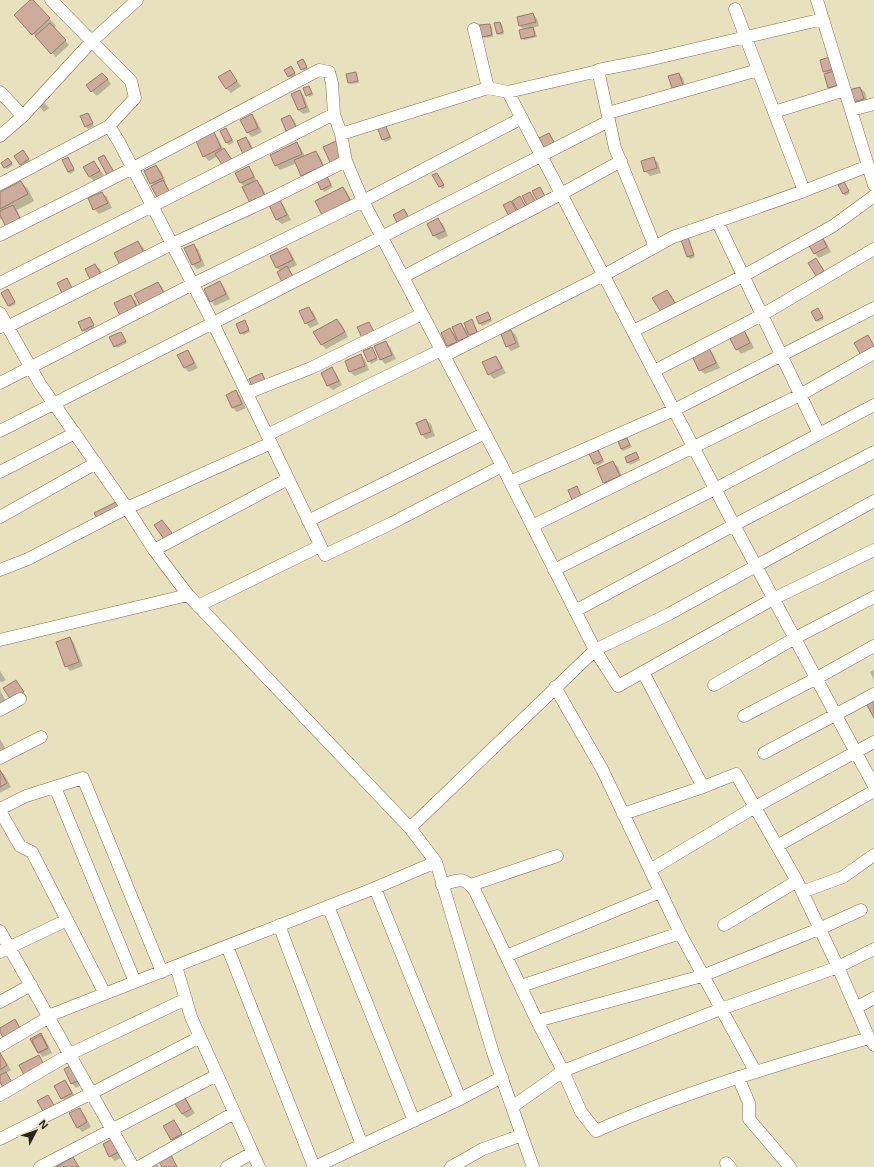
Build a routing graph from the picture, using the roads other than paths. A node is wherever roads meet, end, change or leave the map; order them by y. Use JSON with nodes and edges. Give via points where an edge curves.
{"nodes":[{"id":1,"x":51,"y":0,"type":"edge"},
{"id":2,"x":137,"y":0,"type":"edge"},
{"id":3,"x":817,"y":0,"type":"edge"},
{"id":4,"x":735,"y":9,"type":"dead end"},
{"id":5,"x":823,"y":19,"type":"junction"},
{"id":6,"x":474,"y":29,"type":"dead end"},
{"id":7,"x":745,"y":36,"type":"junction"},
{"id":8,"x":91,"y":42,"type":"junction"},
{"id":9,"x":758,"y":70,"type":"junction"},
{"id":10,"x":598,"y":71,"type":"junction"},
{"id":11,"x":488,"y":88,"type":"junction"},
{"id":12,"x":844,"y":90,"type":"junction"},
{"id":13,"x":0,"y":92,"type":"edge"},
{"id":14,"x":508,"y":92,"type":"junction"},
{"id":15,"x":874,"y":104,"type":"edge"},
{"id":16,"x":851,"y":110,"type":"junction"},
{"id":17,"x":774,"y":112,"type":"junction"},
{"id":18,"x":334,"y":114,"type":"junction"},
{"id":19,"x":23,"y":116,"type":"junction"},
{"id":20,"x":608,"y":117,"type":"junction"},
{"id":21,"x":522,"y":118,"type":"junction"},
{"id":22,"x":109,"y":126,"type":"junction"},
{"id":23,"x":341,"y":134,"type":"junction"},
{"id":24,"x":0,"y":136,"type":"edge"},
{"id":25,"x":869,"y":153,"type":"edge"},
{"id":26,"x":541,"y":155,"type":"junction"},
{"id":27,"x":346,"y":161,"type":"junction"},
{"id":28,"x":621,"y":161,"type":"junction"},
{"id":29,"x":868,"y":166,"type":"junction"},
{"id":30,"x":133,"y":168,"type":"junction"},
{"id":31,"x":0,"y":184,"type":"edge"},
{"id":32,"x":874,"y":185,"type":"edge"},
{"id":33,"x":804,"y":191,"type":"junction"},
{"id":34,"x":561,"y":194,"type":"junction"},
{"id":35,"x":874,"y":196,"type":"edge"},
{"id":36,"x":363,"y":201,"type":"junction"},
{"id":37,"x":152,"y":205,"type":"junction"},
{"id":38,"x":717,"y":222,"type":"junction"},
{"id":39,"x":0,"y":235,"type":"edge"},
{"id":40,"x":381,"y":236,"type":"junction"},
{"id":41,"x":172,"y":244,"type":"junction"},
{"id":42,"x":655,"y":246,"type":"junction"},
{"id":43,"x":874,"y":249,"type":"edge"},
{"id":44,"x":604,"y":275,"type":"junction"},
{"id":45,"x":743,"y":276,"type":"junction"},
{"id":46,"x":403,"y":277,"type":"junction"},
{"id":47,"x":0,"y":283,"type":"edge"},
{"id":48,"x":193,"y":284,"type":"junction"},
{"id":49,"x":874,"y":308,"type":"edge"},
{"id":50,"x":0,"y":314,"type":"edge"},
{"id":51,"x":422,"y":314,"type":"junction"},
{"id":52,"x":762,"y":315,"type":"junction"},
{"id":53,"x":213,"y":323,"type":"junction"},
{"id":54,"x":3,"y":326,"type":"edge"},
{"id":55,"x":633,"y":330,"type":"junction"},
{"id":56,"x":443,"y":353,"type":"junction"},
{"id":57,"x":874,"y":353,"type":"edge"},
{"id":58,"x":782,"y":356,"type":"junction"},
{"id":59,"x":31,"y":368,"type":"junction"},
{"id":60,"x":654,"y":371,"type":"junction"},
{"id":61,"x":0,"y":383,"type":"edge"},
{"id":62,"x":247,"y":393,"type":"junction"},
{"id":63,"x":800,"y":395,"type":"junction"},
{"id":64,"x":54,"y":404,"type":"junction"},
{"id":65,"x":874,"y":405,"type":"edge"},
{"id":66,"x":674,"y":410,"type":"junction"},
{"id":67,"x":0,"y":431,"type":"edge"},
{"id":68,"x":74,"y":433,"type":"junction"},
{"id":69,"x":485,"y":433,"type":"junction"},
{"id":70,"x":819,"y":434,"type":"junction"},
{"id":71,"x":269,"y":439,"type":"junction"},
{"id":72,"x":693,"y":448,"type":"junction"},
{"id":73,"x":874,"y":452,"type":"edge"},
{"id":74,"x":96,"y":463,"type":"junction"},
{"id":75,"x":502,"y":466,"type":"junction"},
{"id":76,"x":0,"y":472,"type":"edge"},
{"id":77,"x":288,"y":479,"type":"junction"},
{"id":78,"x":510,"y":482,"type":"junction"},
{"id":79,"x":715,"y":489,"type":"junction"},
{"id":80,"x":874,"y":501,"type":"edge"},
{"id":81,"x":128,"y":508,"type":"junction"},
{"id":82,"x":0,"y":517,"type":"edge"},
{"id":83,"x":308,"y":521,"type":"junction"},
{"id":84,"x":532,"y":526,"type":"junction"},
{"id":85,"x":734,"y":526,"type":"junction"},
{"id":86,"x":320,"y":546,"type":"junction"},
{"id":87,"x":154,"y":550,"type":"junction"},
{"id":88,"x":874,"y":550,"type":"edge"},
{"id":89,"x":756,"y":566,"type":"junction"},
{"id":90,"x":0,"y":570,"type":"edge"},
{"id":91,"x":554,"y":570,"type":"junction"},
{"id":92,"x":188,"y":595,"type":"junction"},
{"id":93,"x":874,"y":597,"type":"edge"},
{"id":94,"x":774,"y":599,"type":"junction"},
{"id":95,"x":198,"y":606,"type":"junction"},
{"id":96,"x":575,"y":612,"type":"junction"},
{"id":97,"x":795,"y":638,"type":"junction"},
{"id":98,"x":0,"y":640,"type":"edge"},
{"id":99,"x":874,"y":646,"type":"edge"},
{"id":100,"x":594,"y":650,"type":"junction"},
{"id":101,"x":643,"y":672,"type":"junction"},
{"id":102,"x":817,"y":678,"type":"junction"},
{"id":103,"x":714,"y":685,"type":"dead end"},
{"id":104,"x":555,"y":687,"type":"junction"},
{"id":105,"x":874,"y":694,"type":"edge"},
{"id":106,"x":20,"y":699,"type":"dead end"},
{"id":107,"x":0,"y":710,"type":"edge"},
{"id":108,"x":836,"y":715,"type":"junction"},
{"id":109,"x":744,"y":716,"type":"dead end"},
{"id":110,"x":41,"y":737,"type":"dead end"},
{"id":111,"x":874,"y":742,"type":"edge"},
{"id":112,"x":856,"y":752,"type":"junction"},
{"id":113,"x":764,"y":753,"type":"dead end"},
{"id":114,"x":0,"y":758,"type":"edge"},
{"id":115,"x":874,"y":786,"type":"edge"},
{"id":116,"x":55,"y":787,"type":"junction"},
{"id":117,"x":703,"y":787,"type":"junction"},
{"id":118,"x":874,"y":791,"type":"edge"},
{"id":119,"x":755,"y":807,"type":"junction"},
{"id":120,"x":0,"y":810,"type":"edge"},
{"id":121,"x":623,"y":814,"type":"junction"},
{"id":122,"x":410,"y":828,"type":"junction"},
{"id":123,"x":777,"y":846,"type":"junction"},
{"id":124,"x":874,"y":855,"type":"edge"},
{"id":125,"x":558,"y":856,"type":"dead end"},
{"id":126,"x":436,"y":862,"type":"junction"},
{"id":127,"x":650,"y":870,"type":"junction"},
{"id":128,"x":442,"y":885,"type":"junction"},
{"id":129,"x":471,"y":885,"type":"junction"},
{"id":130,"x":799,"y":887,"type":"junction"},
{"id":131,"x":375,"y":888,"type":"junction"},
{"id":132,"x":660,"y":892,"type":"junction"},
{"id":133,"x":328,"y":906,"type":"junction"},
{"id":134,"x":860,"y":910,"type":"dead end"},
{"id":135,"x":67,"y":920,"type":"junction"},
{"id":136,"x":279,"y":925,"type":"junction"},
{"id":137,"x":724,"y":925,"type":"dead end"},
{"id":138,"x":819,"y":929,"type":"junction"},
{"id":139,"x":0,"y":930,"type":"edge"},
{"id":140,"x":680,"y":933,"type":"junction"},
{"id":141,"x":227,"y":946,"type":"junction"},
{"id":142,"x":4,"y":949,"type":"edge"},
{"id":143,"x":874,"y":949,"type":"edge"},
{"id":144,"x":506,"y":956,"type":"junction"},
{"id":145,"x":176,"y":966,"type":"junction"},
{"id":146,"x":838,"y":967,"type":"junction"},
{"id":147,"x":162,"y":972,"type":"junction"},
{"id":148,"x":702,"y":976,"type":"junction"},
{"id":149,"x":135,"y":982,"type":"junction"},
{"id":150,"x":31,"y":985,"type":"junction"},
{"id":151,"x":521,"y":986,"type":"junction"},
{"id":152,"x":105,"y":994,"type":"junction"},
{"id":153,"x":874,"y":998,"type":"edge"},
{"id":154,"x":186,"y":999,"type":"junction"},
{"id":155,"x":0,"y":1002,"type":"edge"},
{"id":156,"x":856,"y":1008,"type":"junction"},
{"id":157,"x":721,"y":1009,"type":"junction"},
{"id":158,"x":48,"y":1016,"type":"junction"},
{"id":159,"x":537,"y":1021,"type":"junction"},
{"id":160,"x":871,"y":1036,"type":"edge"},
{"id":161,"x":200,"y":1037,"type":"junction"},
{"id":162,"x":0,"y":1046,"type":"edge"},
{"id":163,"x":70,"y":1054,"type":"junction"},
{"id":164,"x":563,"y":1071,"type":"junction"},
{"id":165,"x":755,"y":1071,"type":"junction"},
{"id":166,"x":217,"y":1075,"type":"junction"},
{"id":167,"x":502,"y":1077,"type":"junction"},
{"id":168,"x":738,"y":1077,"type":"junction"},
{"id":169,"x":92,"y":1094,"type":"junction"},
{"id":170,"x":0,"y":1095,"type":"edge"},
{"id":171,"x":460,"y":1099,"type":"junction"},
{"id":172,"x":512,"y":1107,"type":"junction"},
{"id":173,"x":234,"y":1113,"type":"junction"},
{"id":174,"x":414,"y":1121,"type":"junction"},
{"id":175,"x":112,"y":1130,"type":"junction"},
{"id":176,"x":522,"y":1135,"type":"junction"},
{"id":177,"x":0,"y":1140,"type":"edge"},
{"id":178,"x":362,"y":1145,"type":"junction"},
{"id":179,"x":252,"y":1153,"type":"junction"},
{"id":180,"x":40,"y":1167,"type":"edge"},
{"id":181,"x":133,"y":1167,"type":"edge"},
{"id":182,"x":139,"y":1167,"type":"edge"},
{"id":183,"x":227,"y":1167,"type":"edge"},
{"id":184,"x":259,"y":1167,"type":"edge"},
{"id":185,"x":315,"y":1167,"type":"edge"},
{"id":186,"x":451,"y":1167,"type":"edge"},
{"id":187,"x":533,"y":1167,"type":"edge"},
{"id":188,"x":790,"y":1167,"type":"edge"}],
"edges":[{"from":1,"to":8,"type":"street"},
{"from":2,"to":8,"type":"street"},
{"from":3,"to":5,"type":"street"},
{"from":4,"to":7,"type":"street"},
{"from":5,"to":7,"type":"street"},
{"from":5,"to":12,"type":"street"},
{"from":6,"to":11,"type":"street"},
{"from":7,"to":9,"type":"street"},
{"from":7,"to":10,"type":"street"},
{"from":8,"to":19,"type":"street"},
{"from":8,"to":22,"type":"street","via":[[131,81],[135,98]]},
{"from":9,"to":17,"type":"street"},
{"from":9,"to":20,"type":"street"},
{"from":10,"to":14,"type":"street"},
{"from":10,"to":20,"type":"street"},
{"from":11,"to":14,"type":"street"},
{"from":11,"to":23,"type":"street"},
{"from":12,"to":16,"type":"street"},
{"from":12,"to":17,"type":"street"},
{"from":13,"to":19,"type":"street"},
{"from":14,"to":21,"type":"street"},
{"from":15,"to":16,"type":"street"},
{"from":16,"to":25,"type":"street"},
{"from":17,"to":33,"type":"street"},
{"from":18,"to":23,"type":"street"},
{"from":18,"to":30,"type":"street","via":[[329,72],[319,70]]},
{"from":18,"to":37,"type":"street"},
{"from":19,"to":24,"type":"street"},
{"from":20,"to":26,"type":"street"},
{"from":20,"to":28,"type":"street","via":[[615,148]]},
{"from":21,"to":26,"type":"street"},
{"from":21,"to":36,"type":"street"},
{"from":22,"to":30,"type":"street"},
{"from":22,"to":31,"type":"street"},
{"from":23,"to":27,"type":"street"},
{"from":25,"to":29,"type":"street"},
{"from":26,"to":34,"type":"street"},
{"from":26,"to":40,"type":"street"},
{"from":27,"to":36,"type":"street"},
{"from":27,"to":41,"type":"street"},
{"from":28,"to":34,"type":"street"},
{"from":28,"to":42,"type":"street"},
{"from":29,"to":32,"type":"street"},
{"from":29,"to":33,"type":"street"},
{"from":30,"to":37,"type":"street"},
{"from":30,"to":39,"type":"street"},
{"from":33,"to":38,"type":"street"},
{"from":34,"to":44,"type":"street"},
{"from":34,"to":46,"type":"street"},
{"from":35,"to":45,"type":"street","via":[[833,226]]},
{"from":36,"to":40,"type":"street"},
{"from":36,"to":48,"type":"street"},
{"from":37,"to":41,"type":"street"},
{"from":37,"to":47,"type":"street"},
{"from":38,"to":42,"type":"street"},
{"from":38,"to":45,"type":"street"},
{"from":40,"to":46,"type":"street"},
{"from":40,"to":53,"type":"street"},
{"from":41,"to":48,"type":"street"},
{"from":41,"to":54,"type":"street","via":[[11,325]]},
{"from":42,"to":44,"type":"street"},
{"from":43,"to":52,"type":"street"},
{"from":44,"to":55,"type":"street"},
{"from":44,"to":56,"type":"street"},
{"from":45,"to":52,"type":"street"},
{"from":45,"to":55,"type":"street"},
{"from":46,"to":51,"type":"street"},
{"from":48,"to":53,"type":"street"},
{"from":48,"to":59,"type":"street"},
{"from":49,"to":58,"type":"street"},
{"from":50,"to":54,"type":"street"},
{"from":51,"to":56,"type":"street"},
{"from":51,"to":62,"type":"street","via":[[311,368]]},
{"from":52,"to":58,"type":"street"},
{"from":52,"to":60,"type":"street"},
{"from":53,"to":62,"type":"street"},
{"from":53,"to":64,"type":"street"},
{"from":54,"to":59,"type":"street"},
{"from":55,"to":60,"type":"street"},
{"from":56,"to":69,"type":"street"},
{"from":56,"to":71,"type":"street"},
{"from":57,"to":63,"type":"street"},
{"from":58,"to":63,"type":"street"},
{"from":58,"to":66,"type":"street"},
{"from":59,"to":61,"type":"street"},
{"from":59,"to":64,"type":"street"},
{"from":60,"to":66,"type":"street"},
{"from":62,"to":71,"type":"street"},
{"from":63,"to":70,"type":"street"},
{"from":63,"to":72,"type":"street"},
{"from":64,"to":67,"type":"street"},
{"from":64,"to":68,"type":"street"},
{"from":65,"to":70,"type":"street"},
{"from":66,"to":72,"type":"street"},
{"from":66,"to":78,"type":"street"},
{"from":68,"to":74,"type":"street"},
{"from":68,"to":76,"type":"street"},
{"from":69,"to":75,"type":"street"},
{"from":69,"to":83,"type":"street"},
{"from":70,"to":79,"type":"street"},
{"from":71,"to":77,"type":"street"},
{"from":71,"to":81,"type":"street"},
{"from":72,"to":79,"type":"street"},
{"from":72,"to":84,"type":"street"},
{"from":73,"to":85,"type":"street"},
{"from":74,"to":81,"type":"street"},
{"from":74,"to":82,"type":"street"},
{"from":75,"to":78,"type":"street"},
{"from":75,"to":86,"type":"street","via":[[325,555]]},
{"from":77,"to":83,"type":"street"},
{"from":77,"to":87,"type":"street"},
{"from":78,"to":84,"type":"street"},
{"from":79,"to":85,"type":"street"},
{"from":79,"to":91,"type":"street"},
{"from":80,"to":89,"type":"street"},
{"from":81,"to":87,"type":"street"},
{"from":81,"to":90,"type":"street","via":[[28,559]]},
{"from":83,"to":86,"type":"street"},
{"from":84,"to":91,"type":"street"},
{"from":85,"to":89,"type":"street"},
{"from":85,"to":96,"type":"street"},
{"from":86,"to":95,"type":"street"},
{"from":87,"to":92,"type":"street"},
{"from":88,"to":94,"type":"street"},
{"from":89,"to":94,"type":"street"},
{"from":89,"to":100,"type":"street","via":[[668,614]]},
{"from":91,"to":96,"type":"street"},
{"from":92,"to":95,"type":"street"},
{"from":92,"to":98,"type":"street"},
{"from":93,"to":97,"type":"street"},
{"from":94,"to":97,"type":"street"},
{"from":94,"to":101,"type":"street"},
{"from":95,"to":122,"type":"street"},
{"from":96,"to":100,"type":"street"},
{"from":97,"to":102,"type":"street"},
{"from":97,"to":103,"type":"street"},
{"from":99,"to":102,"type":"street"},
{"from":100,"to":101,"type":"street","via":[[618,686]]},
{"from":100,"to":104,"type":"street"},
{"from":101,"to":117,"type":"street"},
{"from":102,"to":108,"type":"street"},
{"from":102,"to":109,"type":"street"},
{"from":104,"to":121,"type":"street","via":[[602,769]]},
{"from":104,"to":122,"type":"street"},
{"from":105,"to":108,"type":"street"},
{"from":106,"to":107,"type":"street"},
{"from":108,"to":112,"type":"street"},
{"from":108,"to":113,"type":"street"},
{"from":110,"to":114,"type":"street"},
{"from":111,"to":112,"type":"street"},
{"from":112,"to":115,"type":"street"},
{"from":112,"to":119,"type":"street"},
{"from":116,"to":120,"type":"street","via":[[26,796]]},
{"from":116,"to":147,"type":"street","via":[[83,778]]},
{"from":116,"to":149,"type":"street"},
{"from":117,"to":119,"type":"street","via":[[736,774]]},
{"from":117,"to":121,"type":"street"},
{"from":118,"to":123,"type":"street"},
{"from":119,"to":123,"type":"street"},
{"from":119,"to":127,"type":"street"},
{"from":120,"to":135,"type":"street","via":[[20,846],[32,852]]},
{"from":121,"to":127,"type":"street"},
{"from":122,"to":126,"type":"street"},
{"from":123,"to":130,"type":"street"},
{"from":124,"to":130,"type":"street","via":[[843,877]]},
{"from":125,"to":129,"type":"street"},
{"from":126,"to":128,"type":"street"},
{"from":126,"to":131,"type":"street"},
{"from":127,"to":132,"type":"street"},
{"from":128,"to":129,"type":"street","via":[[461,880]]},
{"from":128,"to":167,"type":"street"},
{"from":129,"to":144,"type":"street"},
{"from":130,"to":137,"type":"street"},
{"from":130,"to":138,"type":"street"},
{"from":131,"to":133,"type":"street"},
{"from":131,"to":171,"type":"street"},
{"from":132,"to":140,"type":"street"},
{"from":132,"to":144,"type":"street"},
{"from":133,"to":136,"type":"street"},
{"from":133,"to":174,"type":"street"},
{"from":134,"to":138,"type":"street"},
{"from":135,"to":142,"type":"street"},
{"from":135,"to":152,"type":"street"},
{"from":136,"to":141,"type":"street"},
{"from":136,"to":178,"type":"street"},
{"from":138,"to":146,"type":"street"},
{"from":138,"to":148,"type":"street"},
{"from":139,"to":142,"type":"street"},
{"from":140,"to":148,"type":"street"},
{"from":140,"to":151,"type":"street"},
{"from":141,"to":145,"type":"street"},
{"from":141,"to":185,"type":"street"},
{"from":142,"to":150,"type":"street"},
{"from":143,"to":146,"type":"street"},
{"from":144,"to":151,"type":"street"},
{"from":145,"to":147,"type":"street"},
{"from":145,"to":154,"type":"street"},
{"from":146,"to":156,"type":"street"},
{"from":146,"to":157,"type":"street"},
{"from":147,"to":149,"type":"street"},
{"from":148,"to":157,"type":"street"},
{"from":148,"to":159,"type":"street"},
{"from":149,"to":152,"type":"street"},
{"from":150,"to":155,"type":"street"},
{"from":150,"to":158,"type":"street"},
{"from":151,"to":159,"type":"street"},
{"from":152,"to":158,"type":"street"},
{"from":153,"to":156,"type":"street"},
{"from":154,"to":161,"type":"street"},
{"from":154,"to":163,"type":"street"},
{"from":156,"to":160,"type":"street"},
{"from":157,"to":164,"type":"street"},
{"from":157,"to":165,"type":"street"},
{"from":158,"to":162,"type":"street"},
{"from":158,"to":163,"type":"street"},
{"from":159,"to":164,"type":"street"},
{"from":160,"to":165,"type":"street"},
{"from":161,"to":166,"type":"street"},
{"from":161,"to":169,"type":"street"},
{"from":163,"to":169,"type":"street"},
{"from":163,"to":170,"type":"street"},
{"from":164,"to":168,"type":"street","via":[[581,1112],[596,1131],[642,1111]]},
{"from":164,"to":172,"type":"street"},
{"from":165,"to":168,"type":"street"},
{"from":166,"to":173,"type":"street"},
{"from":166,"to":175,"type":"street"},
{"from":167,"to":171,"type":"street"},
{"from":167,"to":172,"type":"street"},
{"from":168,"to":188,"type":"street","via":[[749,1103],[749,1119]]},
{"from":169,"to":175,"type":"street"},
{"from":169,"to":177,"type":"street"},
{"from":171,"to":174,"type":"street"},
{"from":172,"to":176,"type":"street"},
{"from":173,"to":179,"type":"street"},
{"from":173,"to":182,"type":"street"},
{"from":174,"to":178,"type":"street"},
{"from":175,"to":180,"type":"street"},
{"from":175,"to":181,"type":"street"},
{"from":176,"to":186,"type":"street","via":[[483,1149]]},
{"from":176,"to":187,"type":"street"},
{"from":178,"to":185,"type":"street"},
{"from":179,"to":183,"type":"street"},
{"from":179,"to":184,"type":"street"}]}
